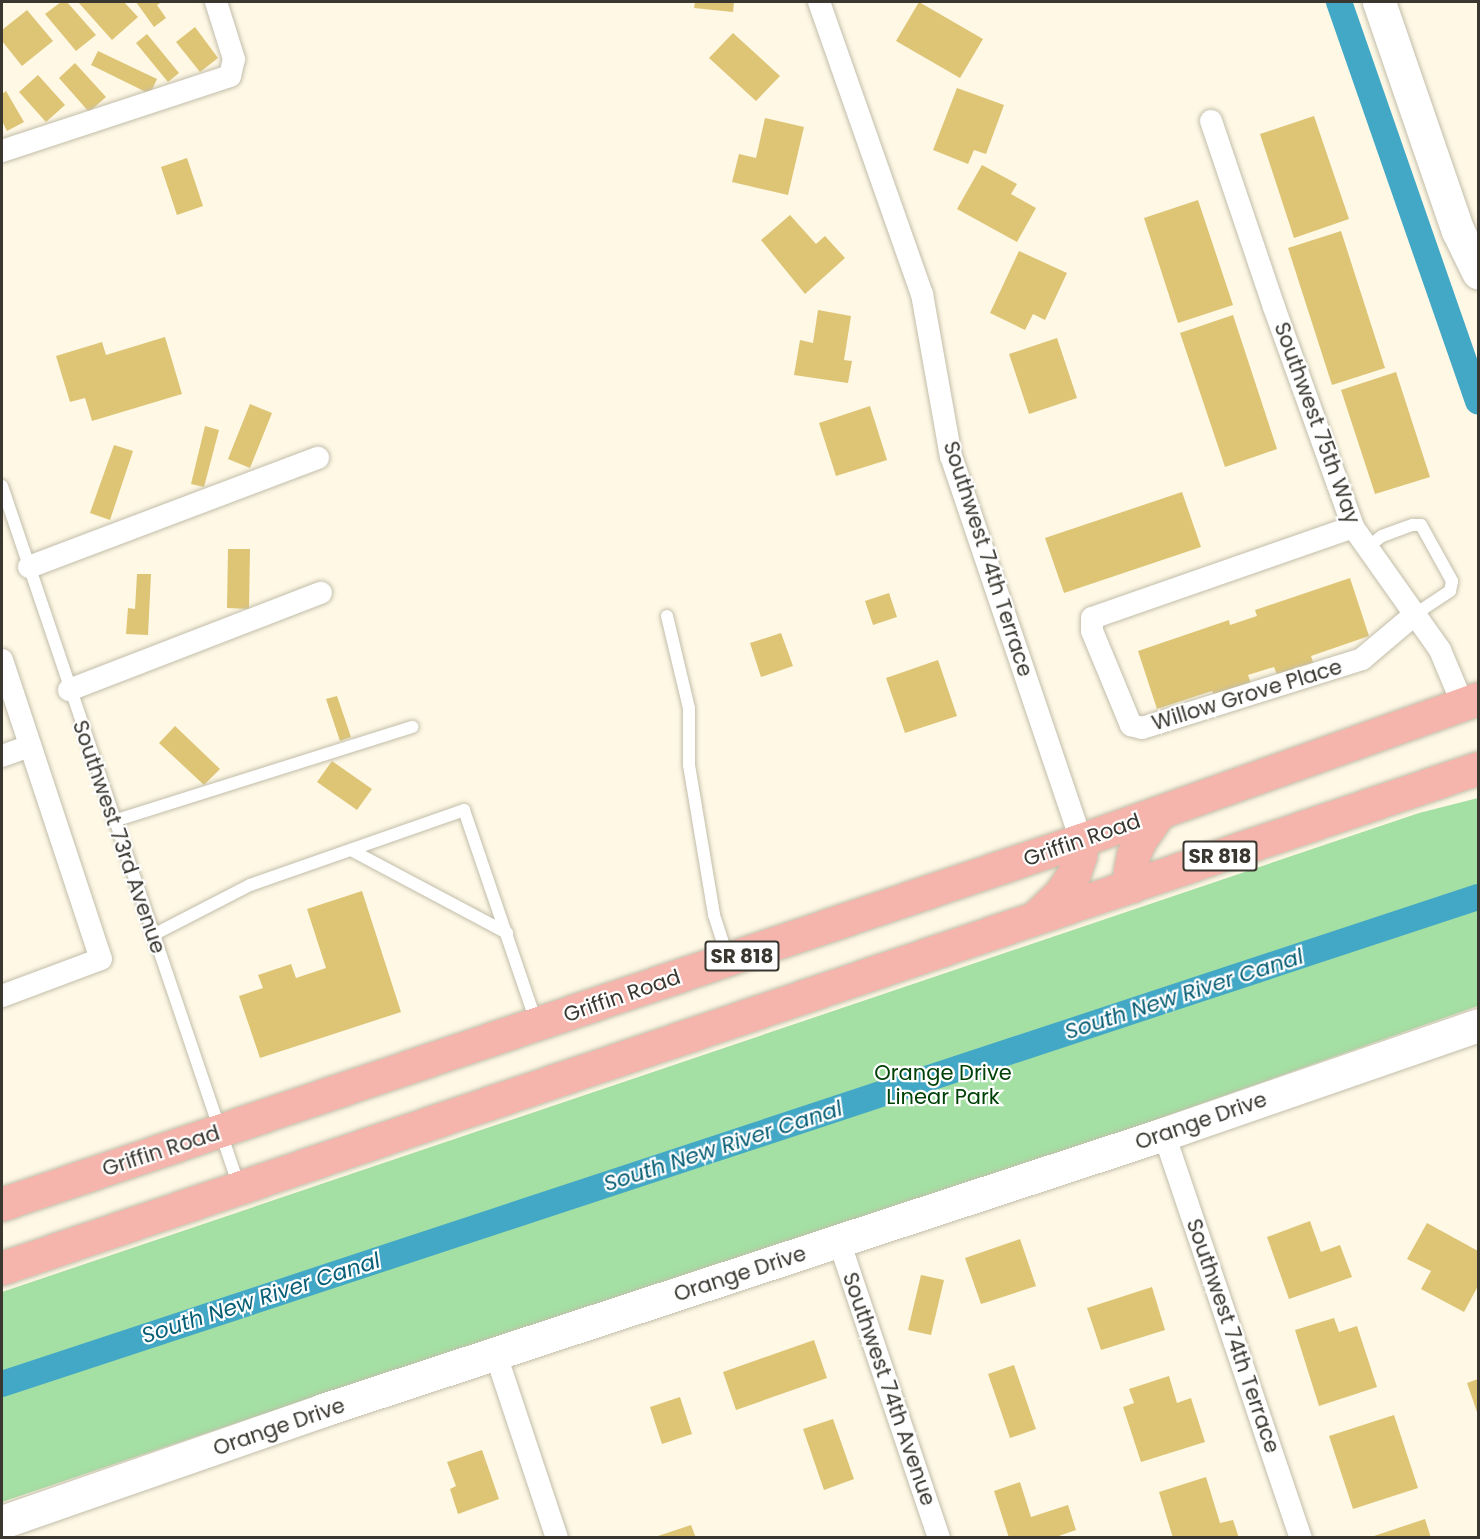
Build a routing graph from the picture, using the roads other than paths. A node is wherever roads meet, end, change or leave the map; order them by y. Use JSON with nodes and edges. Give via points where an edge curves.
{"nodes":[{"id":1,"x":216,"y":2,"type":"edge"},
{"id":2,"x":819,"y":2,"type":"edge"},
{"id":3,"x":1379,"y":2,"type":"edge"},
{"id":4,"x":1211,"y":121,"type":"dead end"},
{"id":5,"x":2,"y":151,"type":"edge"},
{"id":6,"x":1479,"y":272,"type":"edge"},
{"id":7,"x":318,"y":458,"type":"dead end"},
{"id":8,"x":2,"y":486,"type":"edge"},
{"id":9,"x":1353,"y":527,"type":"junction"},
{"id":10,"x":1369,"y":546,"type":"junction"},
{"id":11,"x":29,"y":567,"type":"junction"},
{"id":12,"x":321,"y":593,"type":"dead end"},
{"id":13,"x":1414,"y":615,"type":"junction"},
{"id":14,"x":667,"y":616,"type":"dead end"},
{"id":15,"x":2,"y":660,"type":"edge"},
{"id":16,"x":69,"y":690,"type":"junction"},
{"id":17,"x":1471,"y":702,"type":"edge"},
{"id":18,"x":413,"y":727,"type":"dead end"},
{"id":19,"x":30,"y":746,"type":"junction"},
{"id":20,"x":2,"y":756,"type":"edge"},
{"id":21,"x":1479,"y":768,"type":"edge"},
{"id":22,"x":1159,"y":813,"type":"junction"},
{"id":23,"x":114,"y":821,"type":"junction"},
{"id":24,"x":1081,"y":840,"type":"junction"},
{"id":25,"x":351,"y":850,"type":"junction"},
{"id":26,"x":1132,"y":886,"type":"junction"},
{"id":27,"x":1034,"y":920,"type":"junction"},
{"id":28,"x":507,"y":933,"type":"junction"},
{"id":29,"x":153,"y":935,"type":"junction"},
{"id":30,"x":729,"y":961,"type":"junction"},
{"id":31,"x":2,"y":996,"type":"edge"},
{"id":32,"x":537,"y":1025,"type":"junction"},
{"id":33,"x":1479,"y":1025,"type":"edge"},
{"id":34,"x":220,"y":1132,"type":"junction"},
{"id":35,"x":1164,"y":1134,"type":"junction"},
{"id":36,"x":239,"y":1187,"type":"junction"},
{"id":37,"x":2,"y":1204,"type":"edge"},
{"id":38,"x":838,"y":1241,"type":"junction"},
{"id":39,"x":2,"y":1268,"type":"edge"},
{"id":40,"x":496,"y":1355,"type":"junction"},
{"id":41,"x":2,"y":1522,"type":"edge"},
{"id":42,"x":558,"y":1538,"type":"edge"},
{"id":43,"x":939,"y":1538,"type":"edge"},
{"id":44,"x":1301,"y":1538,"type":"edge"}],
"edges":[{"from":1,"to":5,"type":"street","via":[[234,60],[230,76]]},
{"from":2,"to":24,"type":"street","name":"Southwest 74th Terrace","via":[[922,294],[951,456]]},
{"from":3,"to":6,"type":"street","via":[[1458,231]]},
{"from":4,"to":9,"type":"street","name":"Southwest 75th Way"},
{"from":7,"to":11,"type":"street"},
{"from":8,"to":11,"type":"lane","name":"Southwest 73rd Avenue"},
{"from":9,"to":10,"type":"street","name":"Southwest 75th Way"},
{"from":9,"to":13,"type":"street","name":"Willow Grove Place","via":[[1092,618],[1092,631],[1131,725],[1142,728],[1362,659]]},
{"from":10,"to":13,"type":"street","name":"Southwest 75th Way"},
{"from":10,"to":13,"type":"lane","via":[[1382,536],[1422,525],[1452,581],[1450,591]]},
{"from":11,"to":16,"type":"lane","name":"Southwest 73rd Avenue"},
{"from":12,"to":16,"type":"street"},
{"from":13,"to":17,"type":"street","name":"Southwest 75th Way"},
{"from":14,"to":30,"type":"lane","via":[[689,708],[689,765],[714,915]]},
{"from":15,"to":19,"type":"street"},
{"from":16,"to":23,"type":"lane","name":"Southwest 73rd Avenue"},
{"from":17,"to":22,"type":"main road","name":"Griffin Road","number":"SR 818"},
{"from":18,"to":23,"type":"lane"},
{"from":19,"to":20,"type":"street"},
{"from":19,"to":31,"type":"street","via":[[101,959]]},
{"from":21,"to":26,"type":"main road","number":"SR 818"},
{"from":22,"to":24,"type":"main road","name":"Griffin Road","number":"SR 818"},
{"from":22,"to":26,"type":"main road","via":[[1133,855]]},
{"from":23,"to":29,"type":"lane","name":"Southwest 73rd Avenue"},
{"from":24,"to":27,"type":"main road","via":[[1074,873],[1061,893]]},
{"from":24,"to":30,"type":"main road","name":"Griffin Road","number":"SR 818"},
{"from":25,"to":28,"type":"lane"},
{"from":25,"to":28,"type":"lane","via":[[464,810]]},
{"from":25,"to":29,"type":"lane","via":[[250,885]]},
{"from":26,"to":27,"type":"main road","number":"SR 818"},
{"from":27,"to":36,"type":"main road","number":"SR 818"},
{"from":28,"to":32,"type":"lane"},
{"from":29,"to":34,"type":"lane","name":"Southwest 73rd Avenue"},
{"from":30,"to":32,"type":"main road","name":"Griffin Road","number":"SR 818"},
{"from":32,"to":34,"type":"main road","name":"Griffin Road","number":"SR 818"},
{"from":33,"to":35,"type":"street","name":"Orange Drive"},
{"from":34,"to":36,"type":"lane","name":"Southwest 73rd Avenue"},
{"from":34,"to":37,"type":"main road","name":"Griffin Road","number":"SR 818"},
{"from":35,"to":38,"type":"street","name":"Orange Drive"},
{"from":35,"to":44,"type":"street","name":"Southwest 74th Terrace"},
{"from":36,"to":39,"type":"main road","number":"SR 818"},
{"from":38,"to":40,"type":"street","name":"Orange Drive"},
{"from":38,"to":43,"type":"street","name":"Southwest 74th Avenue"},
{"from":40,"to":41,"type":"street","name":"Orange Drive","via":[[323,1410]]},
{"from":40,"to":42,"type":"street"}]}
